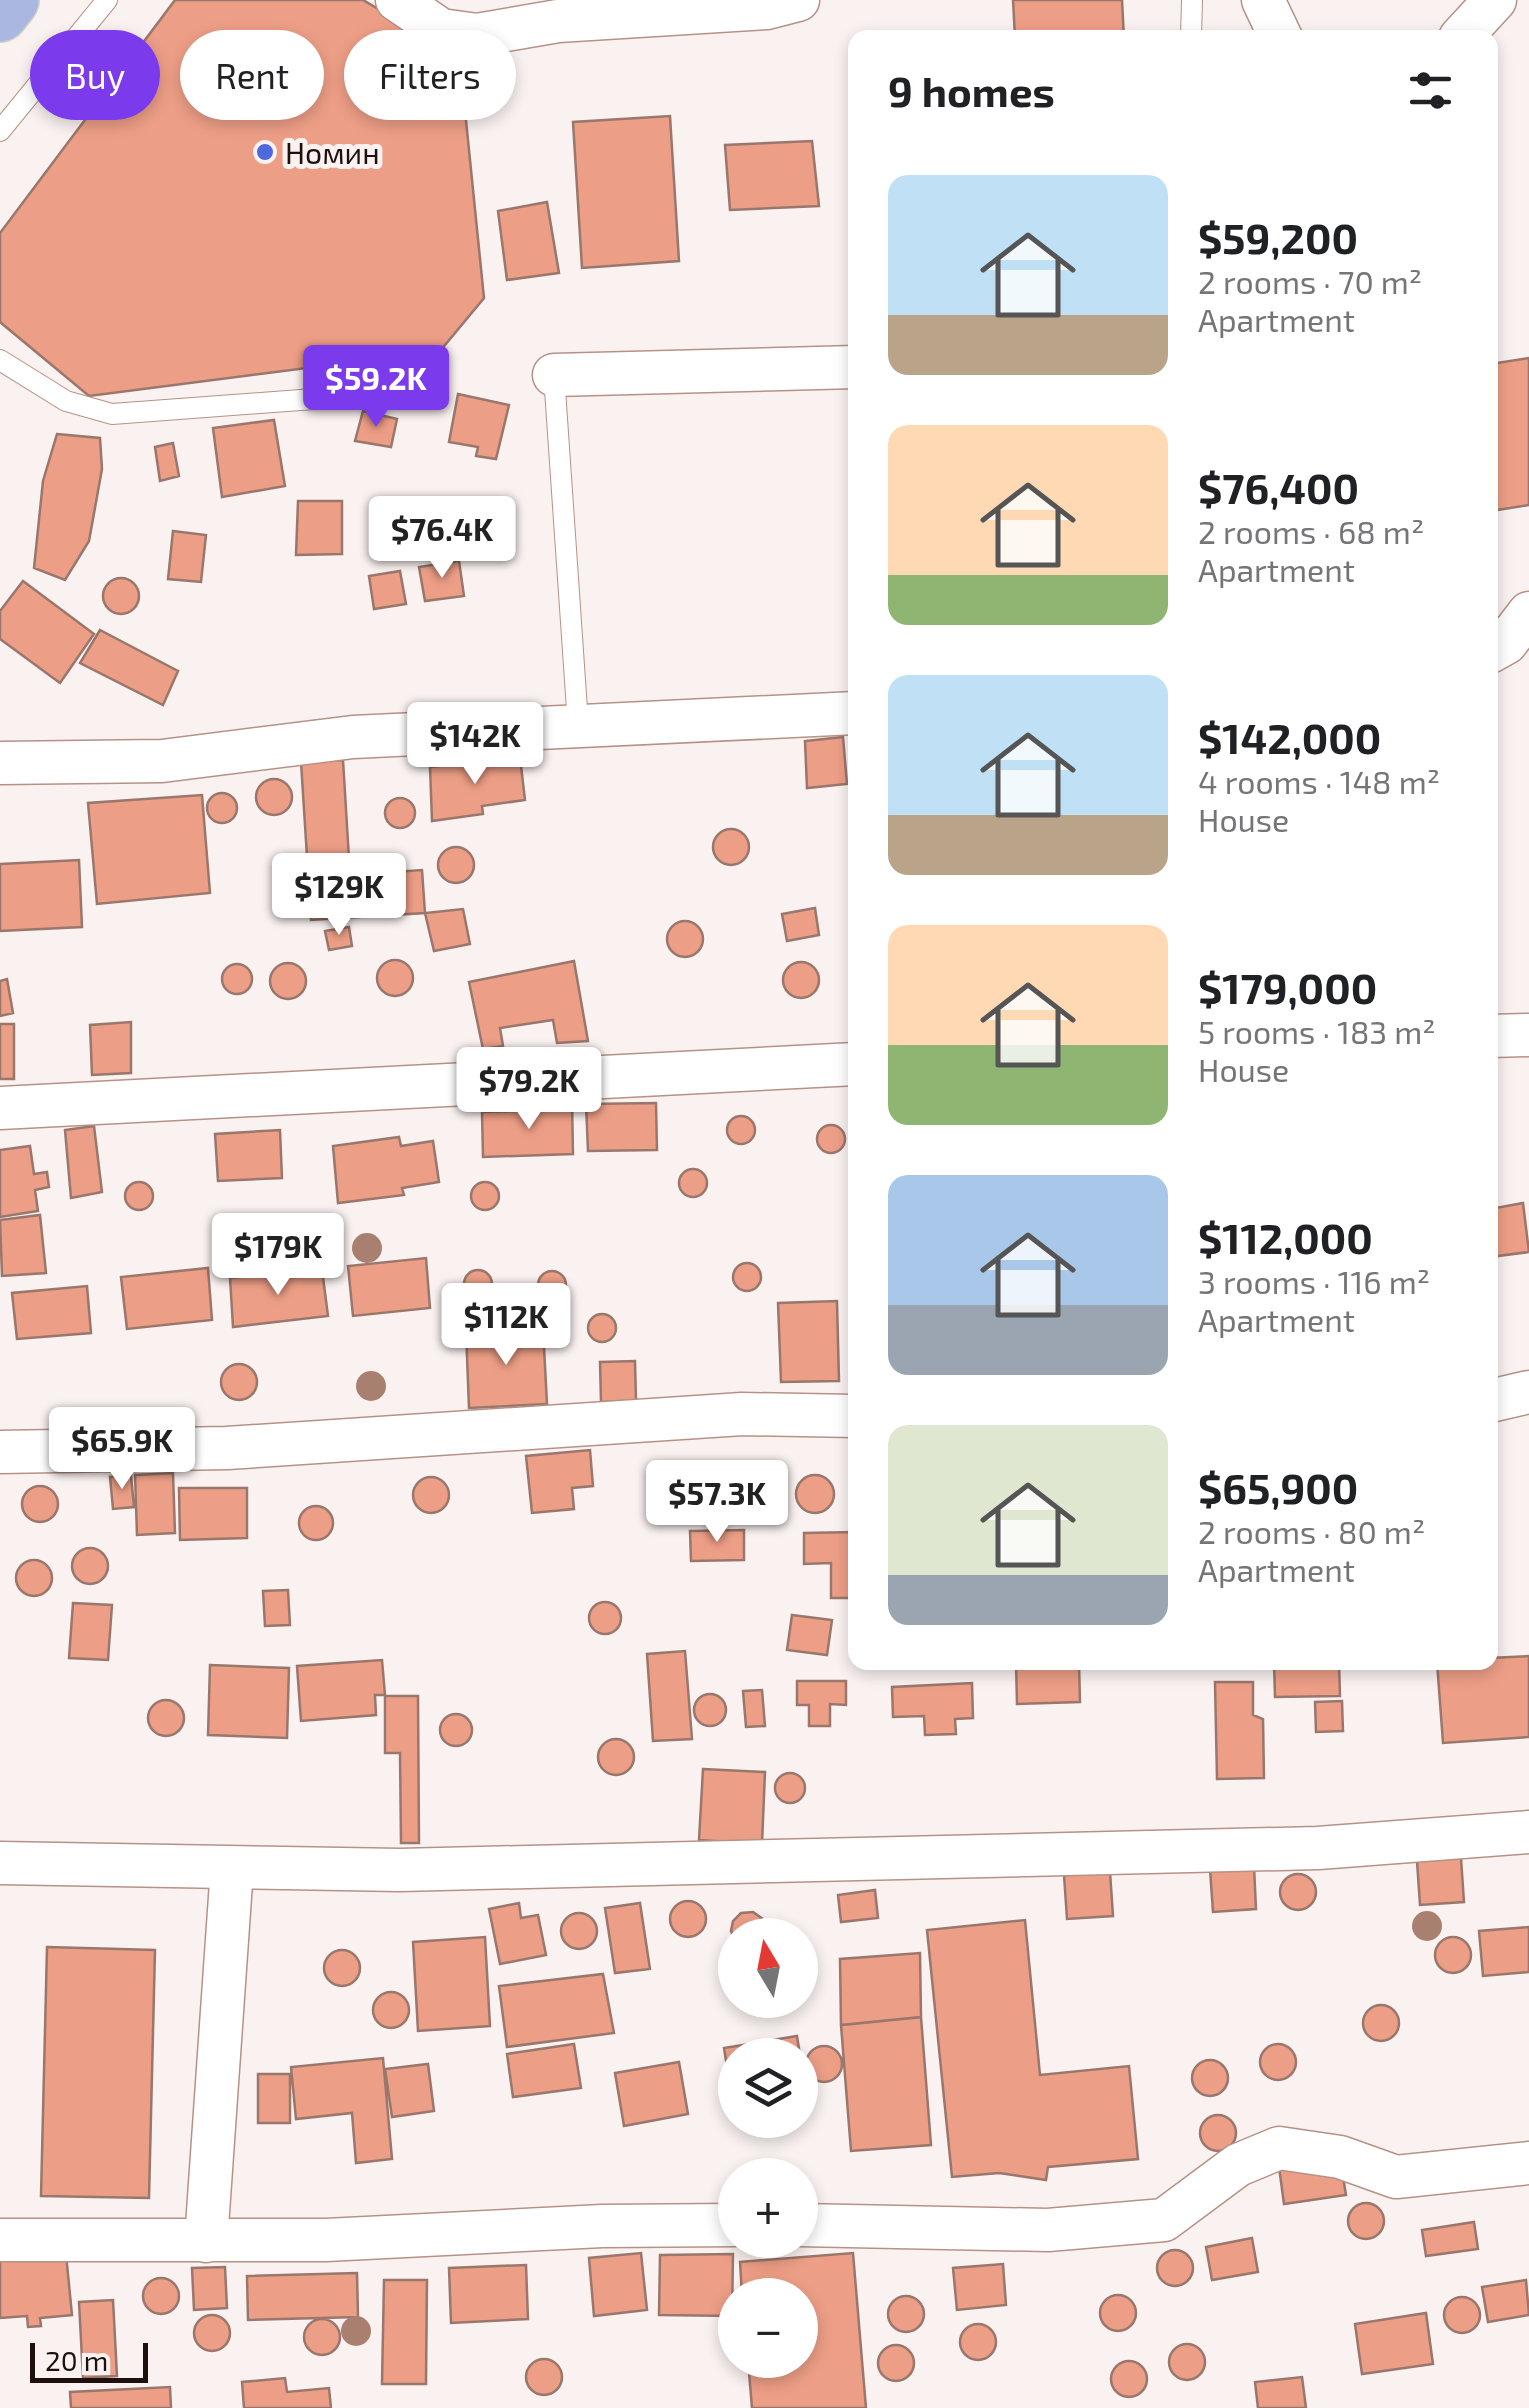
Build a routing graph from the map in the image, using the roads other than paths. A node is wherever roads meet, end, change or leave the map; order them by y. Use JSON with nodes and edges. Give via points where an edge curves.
{"nodes":[{"id":1,"x":10,"y":0,"type":"edge"},
{"id":2,"x":107,"y":0,"type":"edge"},
{"id":3,"x":398,"y":0,"type":"edge"},
{"id":4,"x":798,"y":0,"type":"edge"},
{"id":5,"x":1192,"y":0,"type":"edge"},
{"id":6,"x":1262,"y":0,"type":"edge"},
{"id":7,"x":1494,"y":0,"type":"edge"},
{"id":8,"x":728,"y":5,"type":"edge"},
{"id":9,"x":643,"y":8,"type":"edge"},
{"id":10,"x":0,"y":14,"type":"edge"},
{"id":11,"x":1192,"y":30,"type":"edge"},
{"id":12,"x":1277,"y":30,"type":"edge"},
{"id":13,"x":1467,"y":30,"type":"edge"},
{"id":14,"x":0,"y":130,"type":"edge"},
{"id":15,"x":0,"y":360,"type":"edge"},
{"id":16,"x":848,"y":367,"type":"edge"},
{"id":17,"x":554,"y":375,"type":"joint"},
{"id":18,"x":327,"y":398,"type":"dead end"},
{"id":19,"x":1529,"y":613,"type":"edge"},
{"id":20,"x":1498,"y":647,"type":"edge"},
{"id":21,"x":848,"y":713,"type":"edge"},
{"id":22,"x":578,"y":724,"type":"junction"},
{"id":23,"x":0,"y":764,"type":"edge"},
{"id":24,"x":1529,"y":1035,"type":"edge"},
{"id":25,"x":1498,"y":1036,"type":"edge"},
{"id":26,"x":848,"y":1064,"type":"edge"},
{"id":27,"x":0,"y":1108,"type":"edge"},
{"id":28,"x":1529,"y":1392,"type":"edge"},
{"id":29,"x":1498,"y":1398,"type":"edge"},
{"id":30,"x":848,"y":1416,"type":"edge"},
{"id":31,"x":0,"y":1452,"type":"edge"},
{"id":32,"x":1529,"y":1832,"type":"edge"},
{"id":33,"x":0,"y":1863,"type":"edge"},
{"id":34,"x":232,"y":1868,"type":"junction"},
{"id":35,"x":1529,"y":2163,"type":"edge"},
{"id":36,"x":718,"y":2225,"type":"edge"},
{"id":37,"x":818,"y":2225,"type":"edge"},
{"id":38,"x":0,"y":2240,"type":"edge"},
{"id":39,"x":206,"y":2241,"type":"junction"}],
"edges":[{"from":1,"to":10,"type":"main road"},
{"from":2,"to":14,"type":"lane"},
{"from":3,"to":9,"type":"street","via":[[442,30],[476,36]]},
{"from":4,"to":8,"type":"street","via":[[767,8]]},
{"from":5,"to":11,"type":"lane"},
{"from":6,"to":12,"type":"street"},
{"from":7,"to":13,"type":"street"},
{"from":8,"to":9,"type":"street"},
{"from":15,"to":18,"type":"lane","via":[[66,401],[112,414]]},
{"from":16,"to":17,"type":"street"},
{"from":17,"to":22,"type":"lane"},
{"from":19,"to":20,"type":"street"},
{"from":21,"to":22,"type":"street"},
{"from":22,"to":23,"type":"street","via":[[353,738],[162,761]]},
{"from":24,"to":25,"type":"street"},
{"from":26,"to":27,"type":"street"},
{"from":28,"to":29,"type":"street"},
{"from":30,"to":31,"type":"street","via":[[742,1414],[227,1448]]},
{"from":32,"to":34,"type":"street","via":[[1318,1848],[400,1870]]},
{"from":33,"to":34,"type":"street"},
{"from":34,"to":39,"type":"street"},
{"from":35,"to":37,"type":"street","via":[[1396,2177],[1340,2157],[1278,2148],[1238,2165],[1164,2220],[1048,2230]]},
{"from":36,"to":39,"type":"street"},
{"from":38,"to":39,"type":"street"}]}
